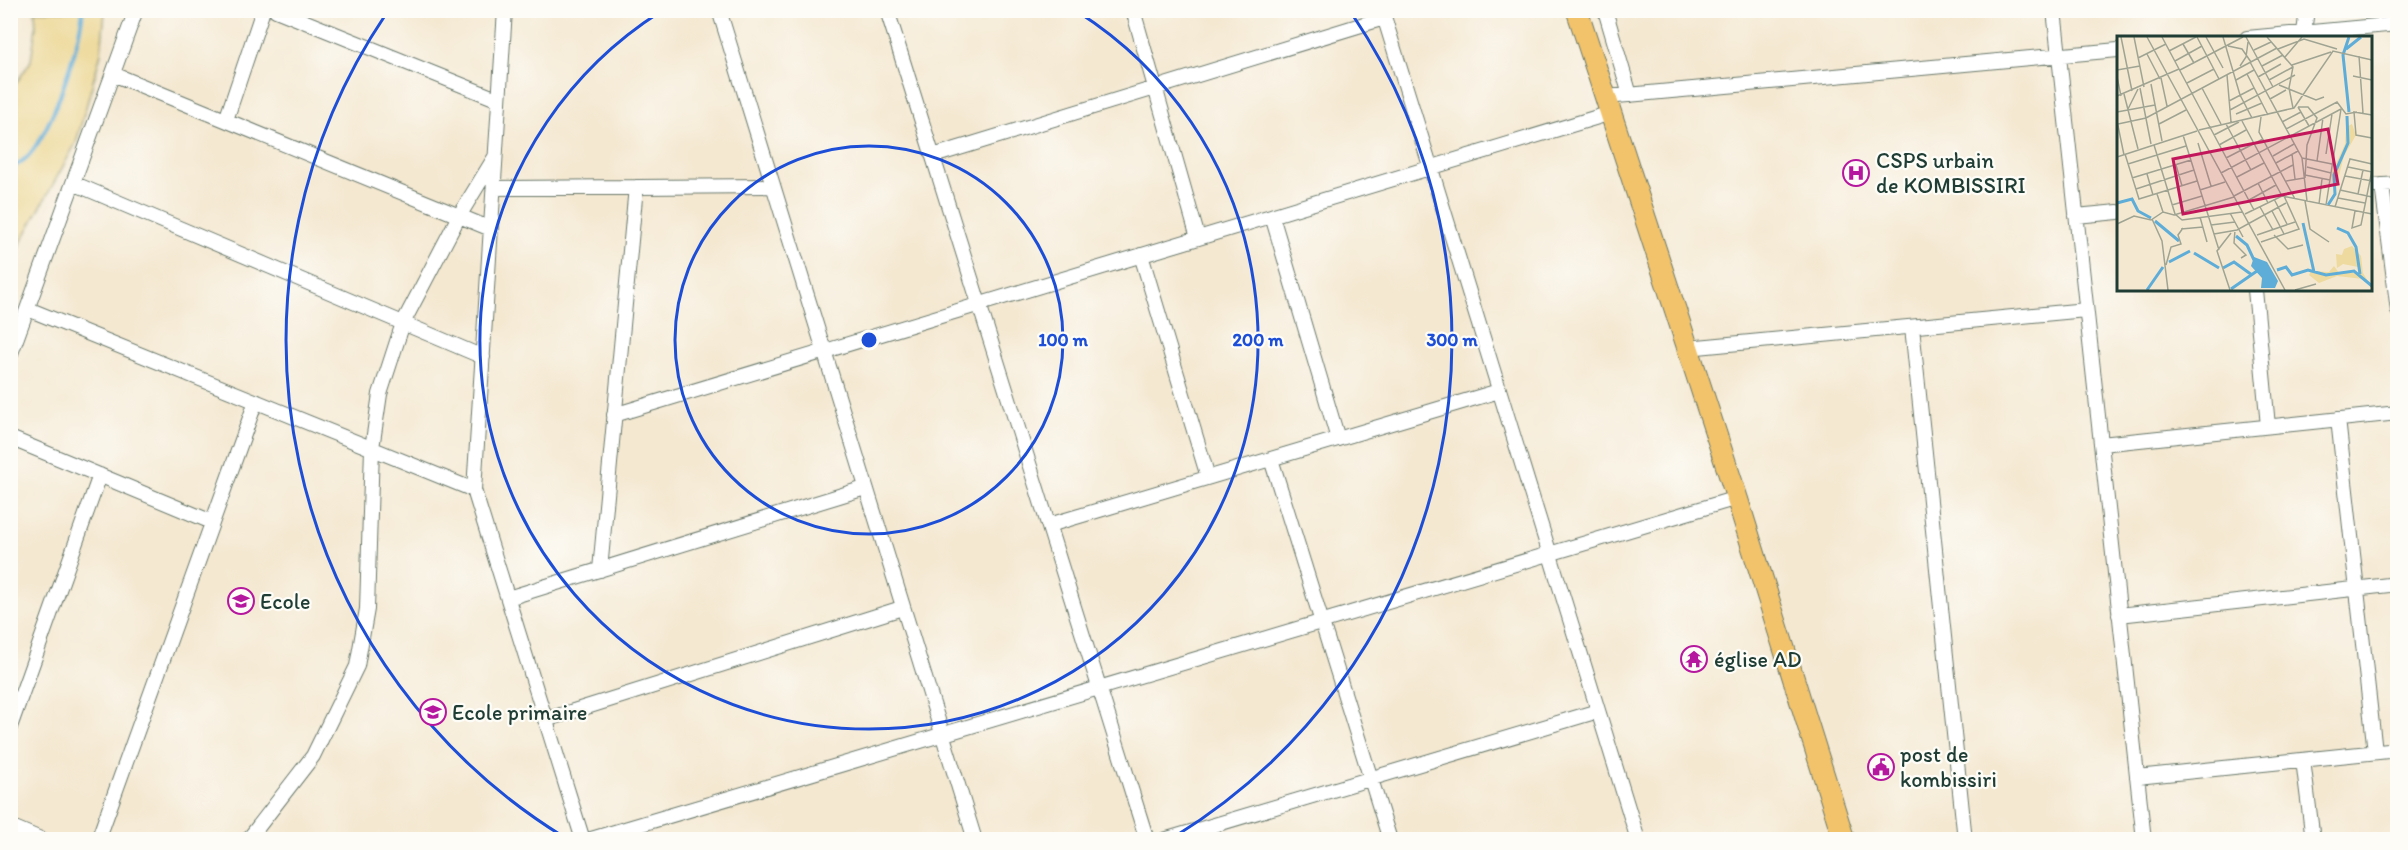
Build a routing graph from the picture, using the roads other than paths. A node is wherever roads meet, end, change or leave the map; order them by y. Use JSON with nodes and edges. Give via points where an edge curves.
{"nodes":[{"id":1,"x":136,"y":10,"type":"edge"},
{"id":2,"x":263,"y":10,"type":"edge"},
{"id":3,"x":276,"y":10,"type":"edge"},
{"id":4,"x":505,"y":10,"type":"edge"},
{"id":5,"x":719,"y":10,"type":"edge"},
{"id":6,"x":887,"y":10,"type":"edge"},
{"id":7,"x":1133,"y":10,"type":"edge"},
{"id":8,"x":1577,"y":10,"type":"edge"},
{"id":9,"x":1605,"y":10,"type":"edge"},
{"id":10,"x":2054,"y":10,"type":"edge"},
{"id":11,"x":2307,"y":10,"type":"edge"},
{"id":12,"x":1383,"y":14,"type":"edge"},
{"id":13,"x":2397,"y":24,"type":"edge"},
{"id":14,"x":2300,"y":34,"type":"edge"},
{"id":15,"x":2274,"y":36,"type":"edge"},
{"id":16,"x":2117,"y":50,"type":"edge"},
{"id":17,"x":2059,"y":55,"type":"junction"},
{"id":18,"x":113,"y":74,"type":"junction"},
{"id":19,"x":1155,"y":88,"type":"junction"},
{"id":20,"x":1630,"y":95,"type":"junction"},
{"id":21,"x":500,"y":100,"type":"junction"},
{"id":22,"x":1609,"y":105,"type":"junction"},
{"id":23,"x":226,"y":120,"type":"junction"},
{"id":24,"x":496,"y":155,"type":"junction"},
{"id":25,"x":933,"y":156,"type":"junction"},
{"id":26,"x":1430,"y":168,"type":"junction"},
{"id":27,"x":73,"y":183,"type":"junction"},
{"id":28,"x":2397,"y":184,"type":"edge"},
{"id":29,"x":773,"y":186,"type":"junction"},
{"id":30,"x":2376,"y":186,"type":"edge"},
{"id":31,"x":636,"y":187,"type":"junction"},
{"id":32,"x":494,"y":188,"type":"junction"},
{"id":33,"x":2117,"y":212,"type":"edge"},
{"id":34,"x":459,"y":216,"type":"junction"},
{"id":35,"x":1272,"y":216,"type":"junction"},
{"id":36,"x":2076,"y":216,"type":"junction"},
{"id":37,"x":491,"y":229,"type":"junction"},
{"id":38,"x":1198,"y":238,"type":"junction"},
{"id":39,"x":1141,"y":255,"type":"junction"},
{"id":40,"x":2255,"y":291,"type":"edge"},
{"id":41,"x":980,"y":304,"type":"junction"},
{"id":42,"x":28,"y":309,"type":"junction"},
{"id":43,"x":2086,"y":310,"type":"junction"},
{"id":44,"x":2397,"y":311,"type":"edge"},
{"id":45,"x":403,"y":323,"type":"junction"},
{"id":46,"x":1912,"y":327,"type":"junction"},
{"id":47,"x":1687,"y":348,"type":"junction"},
{"id":48,"x":823,"y":351,"type":"junction"},
{"id":49,"x":10,"y":356,"type":"edge"},
{"id":50,"x":483,"y":357,"type":"junction"},
{"id":51,"x":1499,"y":391,"type":"junction"},
{"id":52,"x":256,"y":401,"type":"junction"},
{"id":53,"x":2397,"y":413,"type":"edge"},
{"id":54,"x":614,"y":415,"type":"junction"},
{"id":55,"x":2338,"y":419,"type":"junction"},
{"id":56,"x":2268,"y":426,"type":"junction"},
{"id":57,"x":10,"y":438,"type":"edge"},
{"id":58,"x":1338,"y":439,"type":"junction"},
{"id":59,"x":2101,"y":444,"type":"junction"},
{"id":60,"x":372,"y":448,"type":"junction"},
{"id":61,"x":1271,"y":459,"type":"junction"},
{"id":62,"x":100,"y":475,"type":"junction"},
{"id":63,"x":1208,"y":477,"type":"junction"},
{"id":64,"x":865,"y":488,"type":"junction"},
{"id":65,"x":474,"y":490,"type":"junction"},
{"id":66,"x":1737,"y":498,"type":"junction"},
{"id":67,"x":212,"y":522,"type":"junction"},
{"id":68,"x":1049,"y":525,"type":"junction"},
{"id":69,"x":1549,"y":554,"type":"junction"},
{"id":70,"x":600,"y":570,"type":"junction"},
{"id":71,"x":2397,"y":584,"type":"edge"},
{"id":72,"x":2357,"y":589,"type":"junction"},
{"id":73,"x":508,"y":598,"type":"junction"},
{"id":74,"x":902,"y":608,"type":"junction"},
{"id":75,"x":2119,"y":615,"type":"junction"},
{"id":76,"x":1322,"y":621,"type":"junction"},
{"id":77,"x":1100,"y":687,"type":"junction"},
{"id":78,"x":1598,"y":711,"type":"junction"},
{"id":79,"x":545,"y":720,"type":"junction"},
{"id":80,"x":10,"y":727,"type":"edge"},
{"id":81,"x":941,"y":735,"type":"junction"},
{"id":82,"x":2397,"y":750,"type":"edge"},
{"id":83,"x":2375,"y":753,"type":"junction"},
{"id":84,"x":2303,"y":760,"type":"junction"},
{"id":85,"x":2137,"y":777,"type":"junction"},
{"id":86,"x":1371,"y":778,"type":"junction"},
{"id":87,"x":10,"y":826,"type":"edge"},
{"id":88,"x":43,"y":840,"type":"edge"},
{"id":89,"x":98,"y":840,"type":"edge"},
{"id":90,"x":248,"y":840,"type":"edge"},
{"id":91,"x":583,"y":840,"type":"edge"},
{"id":92,"x":588,"y":840,"type":"edge"},
{"id":93,"x":975,"y":840,"type":"edge"},
{"id":94,"x":1148,"y":840,"type":"edge"},
{"id":95,"x":1164,"y":840,"type":"edge"},
{"id":96,"x":1390,"y":840,"type":"edge"},
{"id":97,"x":1638,"y":840,"type":"edge"},
{"id":98,"x":1845,"y":840,"type":"edge"},
{"id":99,"x":1965,"y":840,"type":"edge"},
{"id":100,"x":2144,"y":840,"type":"edge"},
{"id":101,"x":2313,"y":840,"type":"edge"}],
"edges":[{"from":1,"to":18,"type":"street"},
{"from":2,"to":23,"type":"street"},
{"from":3,"to":21,"type":"street"},
{"from":4,"to":21,"type":"street"},
{"from":5,"to":29,"type":"street"},
{"from":6,"to":25,"type":"street"},
{"from":7,"to":19,"type":"street"},
{"from":8,"to":22,"type":"highway"},
{"from":9,"to":20,"type":"street"},
{"from":10,"to":17,"type":"street"},
{"from":11,"to":14,"type":"street"},
{"from":12,"to":19,"type":"street"},
{"from":12,"to":26,"type":"street"},
{"from":13,"to":14,"type":"street"},
{"from":14,"to":15,"type":"street"},
{"from":16,"to":17,"type":"street"},
{"from":17,"to":20,"type":"street"},
{"from":17,"to":36,"type":"street"},
{"from":18,"to":23,"type":"street"},
{"from":18,"to":27,"type":"street"},
{"from":19,"to":25,"type":"street"},
{"from":19,"to":38,"type":"street"},
{"from":20,"to":22,"type":"street"},
{"from":21,"to":24,"type":"street"},
{"from":22,"to":26,"type":"street"},
{"from":22,"to":47,"type":"highway"},
{"from":23,"to":34,"type":"street"},
{"from":24,"to":32,"type":"street"},
{"from":24,"to":34,"type":"street"},
{"from":25,"to":41,"type":"street"},
{"from":26,"to":35,"type":"street"},
{"from":26,"to":51,"type":"street"},
{"from":27,"to":42,"type":"street"},
{"from":27,"to":45,"type":"street"},
{"from":28,"to":30,"type":"street"},
{"from":29,"to":31,"type":"street"},
{"from":29,"to":48,"type":"street"},
{"from":30,"to":44,"type":"street"},
{"from":31,"to":32,"type":"street"},
{"from":31,"to":54,"type":"street"},
{"from":32,"to":37,"type":"street"},
{"from":33,"to":36,"type":"street"},
{"from":34,"to":37,"type":"street"},
{"from":34,"to":45,"type":"street"},
{"from":35,"to":38,"type":"street"},
{"from":35,"to":58,"type":"street"},
{"from":36,"to":43,"type":"street"},
{"from":37,"to":50,"type":"street"},
{"from":38,"to":39,"type":"street"},
{"from":39,"to":41,"type":"street"},
{"from":39,"to":63,"type":"street"},
{"from":40,"to":56,"type":"street"},
{"from":41,"to":48,"type":"street"},
{"from":41,"to":68,"type":"street"},
{"from":42,"to":49,"type":"street"},
{"from":42,"to":52,"type":"street"},
{"from":43,"to":46,"type":"street"},
{"from":43,"to":59,"type":"street"},
{"from":45,"to":50,"type":"street"},
{"from":45,"to":60,"type":"street","via":[[380,394]]},
{"from":46,"to":47,"type":"street"},
{"from":46,"to":99,"type":"street"},
{"from":47,"to":66,"type":"highway"},
{"from":48,"to":54,"type":"street"},
{"from":48,"to":64,"type":"street"},
{"from":50,"to":65,"type":"street"},
{"from":51,"to":58,"type":"street"},
{"from":51,"to":69,"type":"street"},
{"from":52,"to":60,"type":"street"},
{"from":52,"to":67,"type":"street"},
{"from":53,"to":55,"type":"street"},
{"from":54,"to":70,"type":"street"},
{"from":55,"to":56,"type":"street"},
{"from":55,"to":72,"type":"street"},
{"from":56,"to":59,"type":"street"},
{"from":57,"to":62,"type":"street"},
{"from":58,"to":61,"type":"street"},
{"from":59,"to":75,"type":"street"},
{"from":60,"to":65,"type":"street"},
{"from":60,"to":90,"type":"street","via":[[368,609],[357,666],[313,756]]},
{"from":61,"to":63,"type":"street"},
{"from":61,"to":76,"type":"street"},
{"from":62,"to":67,"type":"street"},
{"from":62,"to":80,"type":"street"},
{"from":63,"to":68,"type":"street"},
{"from":64,"to":70,"type":"street"},
{"from":64,"to":74,"type":"street"},
{"from":65,"to":73,"type":"street"},
{"from":66,"to":69,"type":"street"},
{"from":66,"to":98,"type":"highway"},
{"from":67,"to":89,"type":"street"},
{"from":68,"to":77,"type":"street"},
{"from":69,"to":76,"type":"street"},
{"from":69,"to":78,"type":"street"},
{"from":70,"to":73,"type":"street"},
{"from":71,"to":72,"type":"street"},
{"from":72,"to":75,"type":"street"},
{"from":72,"to":83,"type":"street"},
{"from":73,"to":79,"type":"street"},
{"from":74,"to":79,"type":"street"},
{"from":74,"to":81,"type":"street"},
{"from":75,"to":85,"type":"street"},
{"from":76,"to":77,"type":"street"},
{"from":76,"to":86,"type":"street"},
{"from":77,"to":81,"type":"street"},
{"from":77,"to":94,"type":"street"},
{"from":78,"to":86,"type":"street"},
{"from":78,"to":97,"type":"street"},
{"from":79,"to":91,"type":"street"},
{"from":81,"to":92,"type":"street"},
{"from":81,"to":93,"type":"street"},
{"from":82,"to":83,"type":"street"},
{"from":83,"to":84,"type":"street"},
{"from":84,"to":85,"type":"street"},
{"from":84,"to":101,"type":"street"},
{"from":85,"to":100,"type":"street"},
{"from":86,"to":95,"type":"street"},
{"from":86,"to":96,"type":"street"},
{"from":87,"to":88,"type":"street"}]}
